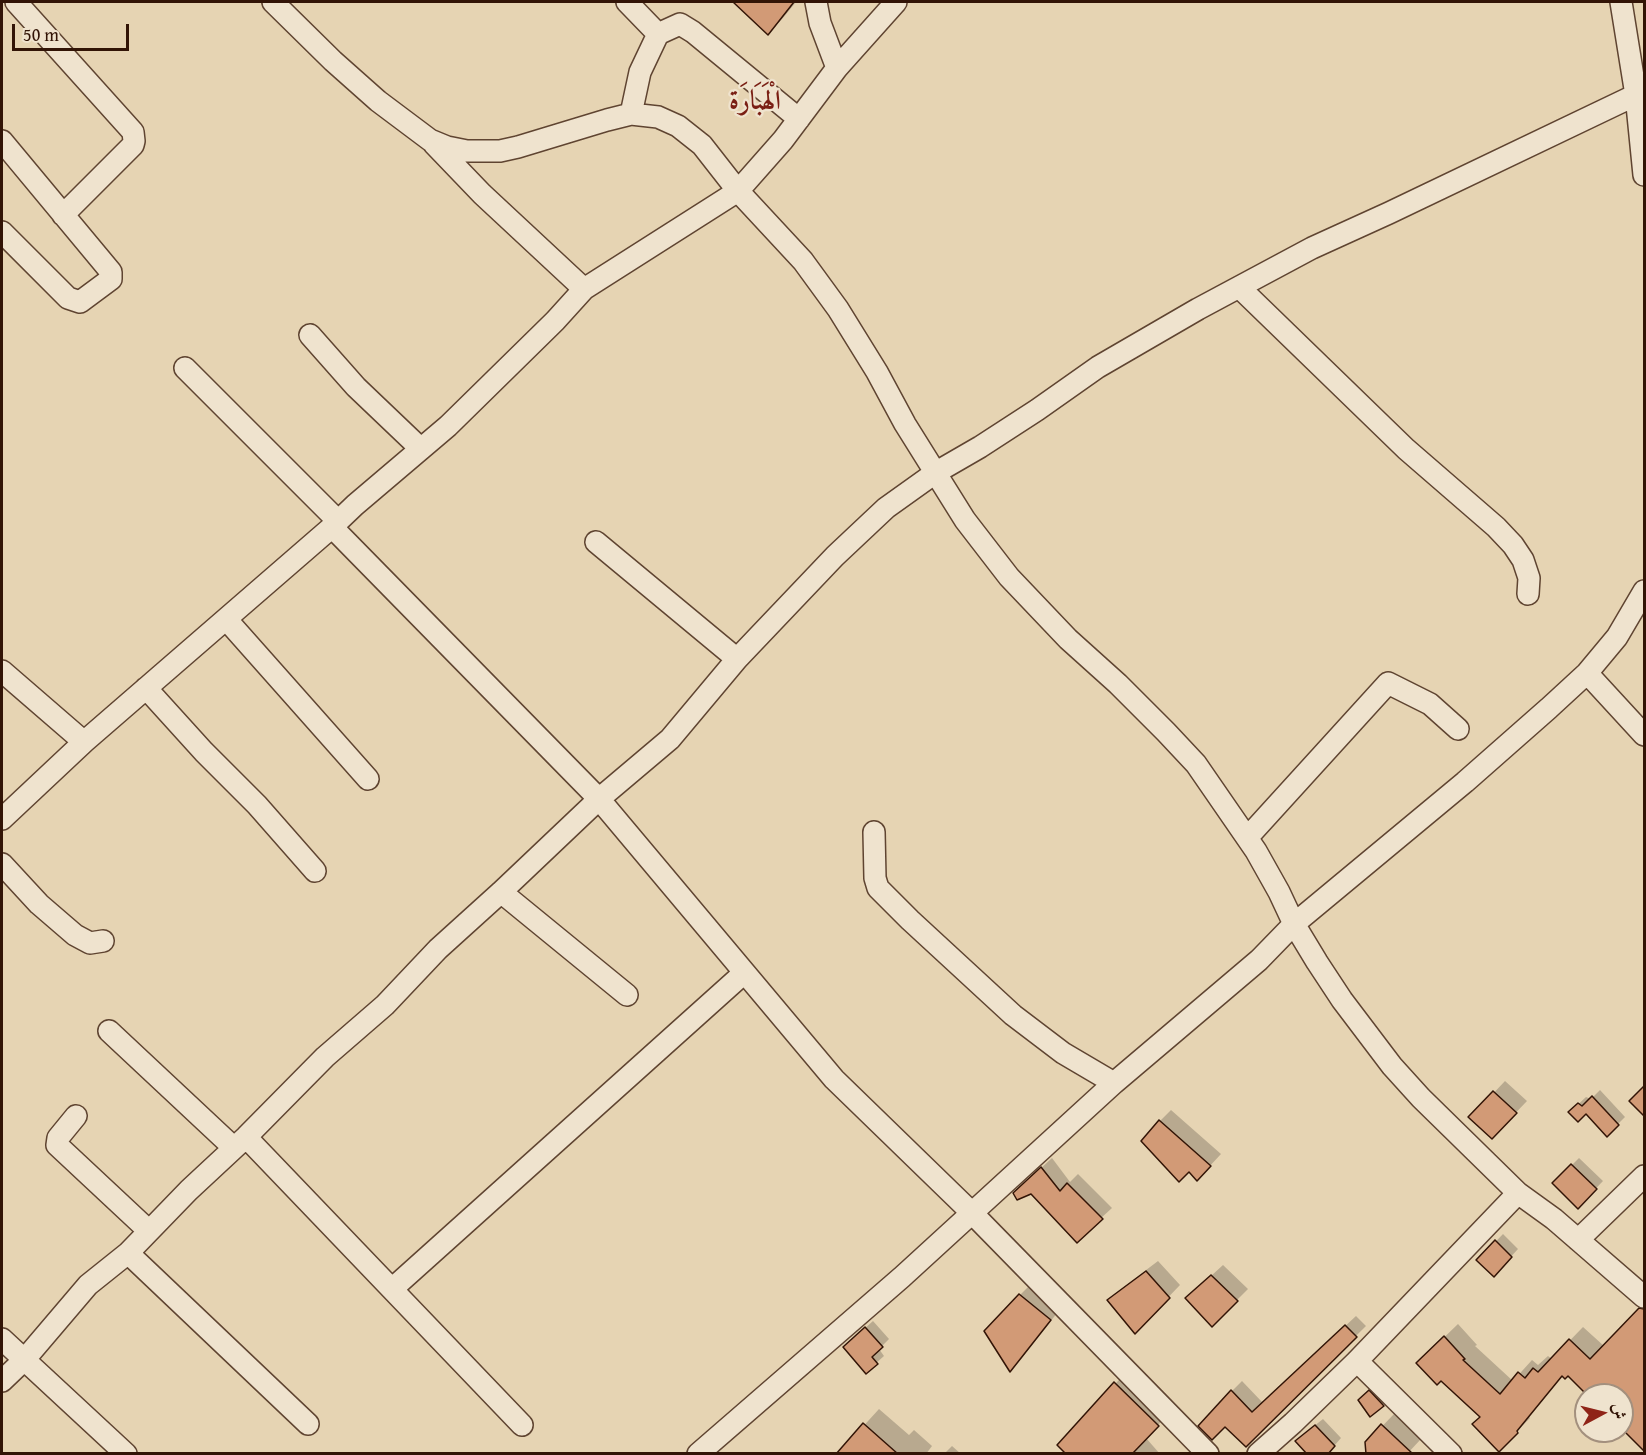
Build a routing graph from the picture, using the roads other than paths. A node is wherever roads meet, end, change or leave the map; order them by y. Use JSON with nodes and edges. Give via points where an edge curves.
{"nodes":[{"id":1,"x":16,"y":2,"type":"edge"},
{"id":2,"x":273,"y":2,"type":"edge"},
{"id":3,"x":627,"y":2,"type":"edge"},
{"id":4,"x":816,"y":2,"type":"edge"},
{"id":5,"x":896,"y":2,"type":"edge"},
{"id":6,"x":1621,"y":2,"type":"edge"},
{"id":7,"x":658,"y":34,"type":"junction"},
{"id":8,"x":837,"y":68,"type":"junction"},
{"id":9,"x":1640,"y":93,"type":"edge"},
{"id":10,"x":631,"y":114,"type":"junction"},
{"id":11,"x":799,"y":119,"type":"junction"},
{"id":12,"x":430,"y":140,"type":"junction"},
{"id":13,"x":2,"y":141,"type":"edge"},
{"id":14,"x":1644,"y":176,"type":"edge"},
{"id":15,"x":738,"y":191,"type":"junction"},
{"id":16,"x":63,"y":215,"type":"junction"},
{"id":17,"x":2,"y":232,"type":"edge"},
{"id":18,"x":1240,"y":288,"type":"junction"},
{"id":19,"x":584,"y":289,"type":"junction"},
{"id":20,"x":310,"y":335,"type":"dead end"},
{"id":21,"x":184,"y":368,"type":"dead end"},
{"id":22,"x":421,"y":449,"type":"junction"},
{"id":23,"x":935,"y":473,"type":"junction"},
{"id":24,"x":335,"y":524,"type":"junction"},
{"id":25,"x":596,"y":542,"type":"dead end"},
{"id":26,"x":1644,"y":591,"type":"edge"},
{"id":27,"x":1528,"y":594,"type":"dead end"},
{"id":28,"x":226,"y":619,"type":"junction"},
{"id":29,"x":736,"y":659,"type":"junction"},
{"id":30,"x":2,"y":671,"type":"edge"},
{"id":31,"x":1587,"y":673,"type":"junction"},
{"id":32,"x":146,"y":688,"type":"junction"},
{"id":33,"x":1458,"y":729,"type":"dead end"},
{"id":34,"x":1644,"y":735,"type":"edge"},
{"id":35,"x":84,"y":742,"type":"junction"},
{"id":36,"x":368,"y":779,"type":"dead end"},
{"id":37,"x":599,"y":799,"type":"junction"},
{"id":38,"x":2,"y":819,"type":"edge"},
{"id":39,"x":874,"y":832,"type":"dead end"},
{"id":40,"x":1247,"y":838,"type":"junction"},
{"id":41,"x":2,"y":864,"type":"edge"},
{"id":42,"x":315,"y":871,"type":"dead end"},
{"id":43,"x":501,"y":892,"type":"junction"},
{"id":44,"x":1294,"y":924,"type":"junction"},
{"id":45,"x":103,"y":941,"type":"dead end"},
{"id":46,"x":744,"y":973,"type":"junction"},
{"id":47,"x":627,"y":995,"type":"dead end"},
{"id":48,"x":109,"y":1030,"type":"dead end"},
{"id":49,"x":1114,"y":1083,"type":"junction"},
{"id":50,"x":76,"y":1116,"type":"dead end"},
{"id":51,"x":240,"y":1142,"type":"junction"},
{"id":52,"x":1644,"y":1176,"type":"edge"},
{"id":53,"x":1518,"y":1193,"type":"junction"},
{"id":54,"x":972,"y":1213,"type":"junction"},
{"id":55,"x":150,"y":1231,"type":"junction"},
{"id":56,"x":1578,"y":1239,"type":"junction"},
{"id":57,"x":128,"y":1253,"type":"junction"},
{"id":58,"x":392,"y":1288,"type":"junction"},
{"id":59,"x":1644,"y":1297,"type":"edge"},
{"id":60,"x":2,"y":1339,"type":"edge"},
{"id":61,"x":25,"y":1359,"type":"junction"},
{"id":62,"x":1357,"y":1361,"type":"junction"},
{"id":63,"x":2,"y":1381,"type":"edge"},
{"id":64,"x":308,"y":1424,"type":"dead end"},
{"id":65,"x":522,"y":1425,"type":"dead end"},
{"id":66,"x":126,"y":1454,"type":"edge"},
{"id":67,"x":698,"y":1454,"type":"edge"},
{"id":68,"x":1208,"y":1454,"type":"edge"},
{"id":69,"x":1258,"y":1454,"type":"edge"},
{"id":70,"x":1451,"y":1454,"type":"edge"}],
"edges":[{"from":1,"to":16,"type":"street","via":[[133,132],[133,145]]},
{"from":2,"to":12,"type":"street","via":[[333,61]]},
{"from":3,"to":7,"type":"street"},
{"from":4,"to":8,"type":"street"},
{"from":5,"to":8,"type":"street"},
{"from":6,"to":9,"type":"street"},
{"from":7,"to":10,"type":"street","via":[[640,72]]},
{"from":7,"to":11,"type":"street","via":[[680,24]]},
{"from":8,"to":11,"type":"street"},
{"from":9,"to":14,"type":"street"},
{"from":9,"to":18,"type":"street","via":[[1312,249]]},
{"from":10,"to":12,"type":"street","via":[[500,151],[467,151]]},
{"from":10,"to":15,"type":"street","via":[[658,117],[678,126],[702,145]]},
{"from":11,"to":15,"type":"street"},
{"from":12,"to":19,"type":"street"},
{"from":13,"to":16,"type":"street"},
{"from":15,"to":19,"type":"street"},
{"from":15,"to":23,"type":"street","via":[[802,261],[838,309]]},
{"from":16,"to":17,"type":"street","via":[[111,272],[107,283],[80,302],[68,298]]},
{"from":18,"to":23,"type":"street","via":[[1098,367]]},
{"from":18,"to":27,"type":"street","via":[[1406,449],[1502,533],[1523,560],[1529,578]]},
{"from":19,"to":22,"type":"street"},
{"from":20,"to":22,"type":"street","via":[[356,387]]},
{"from":21,"to":24,"type":"street"},
{"from":22,"to":24,"type":"street"},
{"from":23,"to":29,"type":"street","via":[[886,508]]},
{"from":23,"to":40,"type":"street","via":[[964,520],[1009,577],[1196,764]]},
{"from":24,"to":28,"type":"street"},
{"from":24,"to":37,"type":"street"},
{"from":25,"to":29,"type":"street"},
{"from":26,"to":31,"type":"street","via":[[1617,637]]},
{"from":28,"to":32,"type":"street"},
{"from":28,"to":36,"type":"street"},
{"from":29,"to":37,"type":"street","via":[[670,739]]},
{"from":30,"to":35,"type":"street"},
{"from":31,"to":34,"type":"street"},
{"from":31,"to":44,"type":"street","via":[[1465,782]]},
{"from":32,"to":35,"type":"street"},
{"from":32,"to":42,"type":"street"},
{"from":33,"to":40,"type":"street","via":[[1430,704],[1388,682]]},
{"from":35,"to":38,"type":"street"},
{"from":37,"to":43,"type":"street"},
{"from":37,"to":46,"type":"street"},
{"from":39,"to":49,"type":"street","via":[[878,888],[1013,1015],[1063,1053]]},
{"from":40,"to":44,"type":"street"},
{"from":41,"to":45,"type":"street","via":[[75,935],[90,943]]},
{"from":43,"to":47,"type":"street"},
{"from":43,"to":51,"type":"street"},
{"from":44,"to":49,"type":"street","via":[[1259,960]]},
{"from":44,"to":53,"type":"street","via":[[1342,1000],[1392,1066]]},
{"from":46,"to":54,"type":"street","via":[[834,1079]]},
{"from":46,"to":58,"type":"street"},
{"from":48,"to":51,"type":"street"},
{"from":49,"to":54,"type":"street"},
{"from":50,"to":55,"type":"street","via":[[57,1145]]},
{"from":51,"to":55,"type":"street"},
{"from":51,"to":58,"type":"street"},
{"from":52,"to":56,"type":"street"},
{"from":53,"to":56,"type":"street"},
{"from":53,"to":62,"type":"street"},
{"from":54,"to":67,"type":"street"},
{"from":54,"to":68,"type":"street"},
{"from":55,"to":57,"type":"street"},
{"from":56,"to":59,"type":"street"},
{"from":57,"to":61,"type":"street","via":[[88,1285]]},
{"from":57,"to":64,"type":"street"},
{"from":58,"to":65,"type":"street"},
{"from":60,"to":61,"type":"street"},
{"from":61,"to":63,"type":"street"},
{"from":61,"to":66,"type":"street"},
{"from":62,"to":69,"type":"street"},
{"from":62,"to":70,"type":"street"}]}
